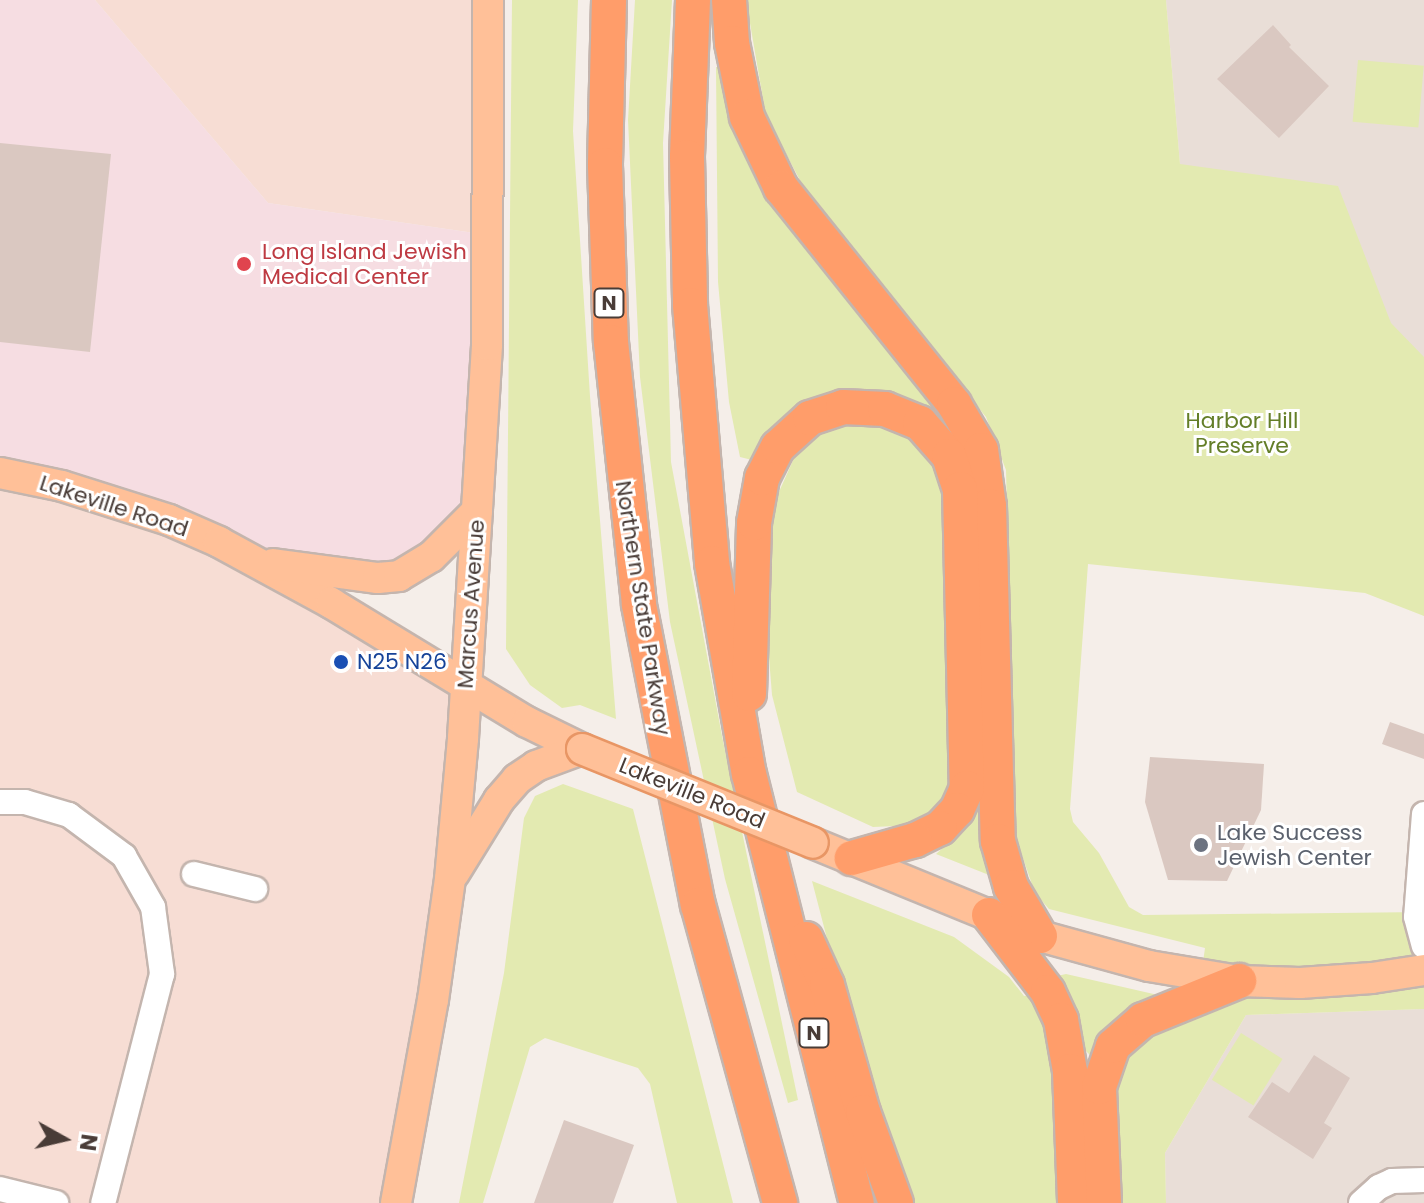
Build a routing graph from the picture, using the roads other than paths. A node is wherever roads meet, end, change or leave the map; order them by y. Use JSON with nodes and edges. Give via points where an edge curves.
{"nodes":[{"id":1,"x":488,"y":0,"type":"edge"},
{"id":2,"x":609,"y":0,"type":"edge"},
{"id":3,"x":693,"y":0,"type":"edge"},
{"id":4,"x":729,"y":0,"type":"edge"},
{"id":5,"x":0,"y":473,"type":"edge"},
{"id":6,"x":477,"y":511,"type":"junction"},
{"id":7,"x":255,"y":562,"type":"junction"},
{"id":8,"x":466,"y":685,"type":"junction"},
{"id":9,"x":582,"y":749,"type":"junction"},
{"id":10,"x":749,"y":774,"type":"junction"},
{"id":11,"x":0,"y":802,"type":"edge"},
{"id":12,"x":1424,"y":814,"type":"edge"},
{"id":13,"x":852,"y":858,"type":"junction"},
{"id":14,"x":771,"y":864,"type":"junction"},
{"id":15,"x":194,"y":874,"type":"dead end"},
{"id":16,"x":450,"y":879,"type":"junction"},
{"id":17,"x":255,"y":889,"type":"dead end"},
{"id":18,"x":989,"y":915,"type":"junction"},
{"id":19,"x":1040,"y":936,"type":"junction"},
{"id":20,"x":1424,"y":946,"type":"edge"},
{"id":21,"x":1424,"y":970,"type":"edge"},
{"id":22,"x":1239,"y":981,"type":"junction"},
{"id":23,"x":757,"y":1122,"type":"junction"},
{"id":24,"x":1424,"y":1180,"type":"edge"},
{"id":25,"x":0,"y":1189,"type":"edge"},
{"id":26,"x":56,"y":1203,"type":"edge"},
{"id":27,"x":103,"y":1203,"type":"edge"},
{"id":28,"x":396,"y":1203,"type":"edge"},
{"id":29,"x":767,"y":1203,"type":"edge"},
{"id":30,"x":780,"y":1203,"type":"edge"},
{"id":31,"x":857,"y":1203,"type":"edge"},
{"id":32,"x":896,"y":1203,"type":"edge"},
{"id":33,"x":1075,"y":1203,"type":"edge"},
{"id":34,"x":1104,"y":1203,"type":"edge"},
{"id":35,"x":1361,"y":1203,"type":"edge"}],
"edges":[{"from":1,"to":6,"type":"main road","name":"Marcus Avenue","via":[[487,345]]},
{"from":2,"to":23,"type":"highway","name":"Northern State Parkway","number":"N","via":[[605,165],[610,327],[637,590],[698,905]]},
{"from":3,"to":10,"type":"highway","number":"N","via":[[687,157],[695,387],[712,563]]},
{"from":4,"to":19,"type":"highway","via":[[747,117],[781,188],[954,404],[981,450],[989,506],[998,841],[1011,887]]},
{"from":5,"to":7,"type":"main road","name":"Lakeville Road","via":[[62,486],[169,520]]},
{"from":6,"to":7,"type":"main road","via":[[431,557],[399,576],[378,578]]},
{"from":6,"to":8,"type":"main road","name":"Marcus Avenue"},
{"from":7,"to":8,"type":"main road","name":"Lakeville Road"},
{"from":8,"to":9,"type":"main road","name":"Lakeville Road"},
{"from":8,"to":16,"type":"main road","name":"Marcus Avenue"},
{"from":9,"to":13,"type":"main road","name":"Lakeville Road","bridge":true},
{"from":9,"to":16,"type":"main road","via":[[517,779]]},
{"from":10,"to":13,"type":"highway","via":[[750,568],[756,505],[766,468],[787,436],[820,413],[871,407],[910,418],[943,448],[960,489],[967,788],[957,810],[940,828]]},
{"from":10,"to":14,"type":"highway","number":"N"},
{"from":11,"to":27,"type":"street","via":[[25,802],[69,815],[124,856],[153,907],[162,974]]},
{"from":12,"to":20,"type":"street","via":[[1416,917]]},
{"from":13,"to":18,"type":"main road","name":"Lakeville Road"},
{"from":14,"to":31,"type":"highway","number":"N"},
{"from":14,"to":32,"type":"highway","via":[[827,985],[863,1112]]},
{"from":15,"to":17,"type":"street"},
{"from":16,"to":28,"type":"main road","name":"Marcus Avenue"},
{"from":18,"to":19,"type":"main road","name":"Lakeville Road"},
{"from":18,"to":33,"type":"highway","via":[[1048,992],[1061,1020],[1070,1071]]},
{"from":19,"to":22,"type":"main road","name":"Lakeville Road","via":[[1149,966]]},
{"from":21,"to":22,"type":"main road","name":"Lakeville Road","via":[[1335,981]]},
{"from":22,"to":34,"type":"highway","via":[[1143,1020],[1113,1046],[1099,1087]]},
{"from":23,"to":29,"type":"highway"},
{"from":23,"to":30,"type":"highway","name":"Northern State Parkway","number":"N"},
{"from":24,"to":35,"type":"street","via":[[1392,1181]]},
{"from":25,"to":26,"type":"street"}]}
